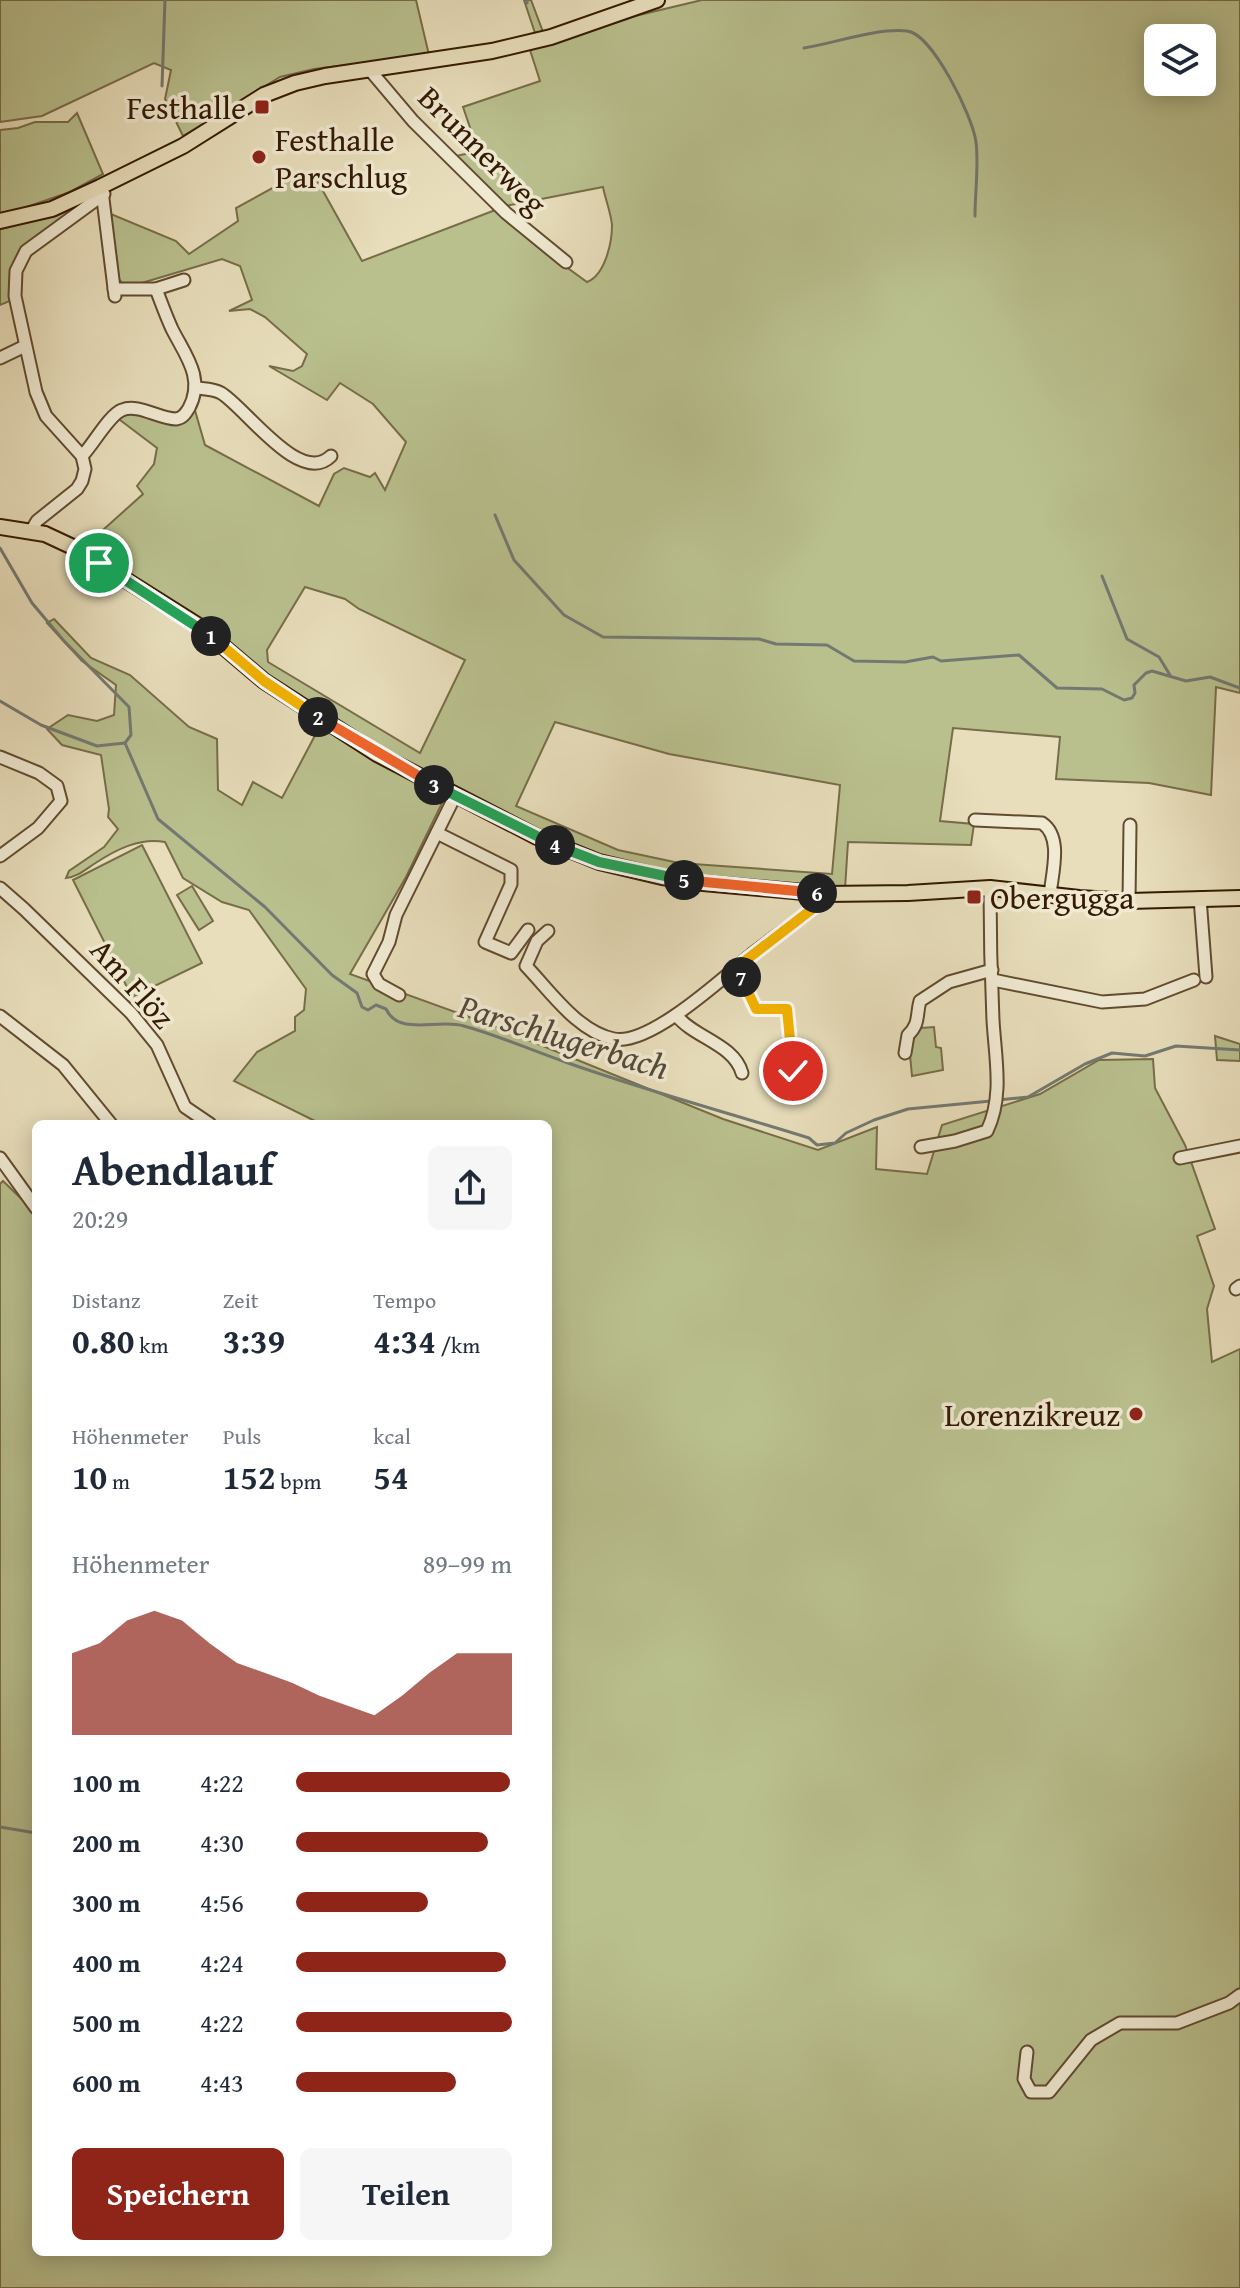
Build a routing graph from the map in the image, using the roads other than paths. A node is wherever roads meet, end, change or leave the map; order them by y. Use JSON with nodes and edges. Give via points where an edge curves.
{"nodes":[{"id":1,"x":657,"y":0,"type":"edge"},
{"id":2,"x":369,"y":69,"type":"junction"},
{"id":3,"x":102,"y":191,"type":"junction"},
{"id":4,"x":0,"y":221,"type":"edge"},
{"id":5,"x":566,"y":262,"type":"dead end"},
{"id":6,"x":184,"y":280,"type":"dead end"},
{"id":7,"x":156,"y":289,"type":"junction"},
{"id":8,"x":25,"y":346,"type":"junction"},
{"id":9,"x":0,"y":358,"type":"edge"},
{"id":10,"x":197,"y":388,"type":"junction"},
{"id":11,"x":82,"y":456,"type":"junction"},
{"id":12,"x":331,"y":456,"type":"dead end"},
{"id":13,"x":0,"y":527,"type":"edge"},
{"id":14,"x":31,"y":531,"type":"junction"},
{"id":15,"x":0,"y":757,"type":"edge"},
{"id":16,"x":455,"y":796,"type":"junction"},
{"id":17,"x":975,"y":820,"type":"dead end"},
{"id":18,"x":1130,"y":825,"type":"dead end"},
{"id":19,"x":437,"y":833,"type":"junction"},
{"id":20,"x":0,"y":856,"type":"edge"},
{"id":21,"x":0,"y":888,"type":"edge"},
{"id":22,"x":990,"y":888,"type":"junction"},
{"id":23,"x":826,"y":894,"type":"junction"},
{"id":24,"x":1050,"y":895,"type":"junction"},
{"id":25,"x":1201,"y":898,"type":"junction"},
{"id":26,"x":1240,"y":898,"type":"edge"},
{"id":27,"x":1129,"y":901,"type":"junction"},
{"id":28,"x":528,"y":930,"type":"dead end"},
{"id":29,"x":548,"y":931,"type":"dead end"},
{"id":30,"x":737,"y":967,"type":"junction"},
{"id":31,"x":993,"y":975,"type":"junction"},
{"id":32,"x":399,"y":995,"type":"dead end"},
{"id":33,"x":676,"y":1015,"type":"junction"},
{"id":34,"x":0,"y":1016,"type":"edge"},
{"id":35,"x":905,"y":1053,"type":"dead end"},
{"id":36,"x":793,"y":1071,"type":"dead end"},
{"id":37,"x":742,"y":1073,"type":"dead end"},
{"id":38,"x":108,"y":1120,"type":"edge"},
{"id":39,"x":204,"y":1120,"type":"edge"},
{"id":40,"x":1240,"y":1146,"type":"edge"},
{"id":41,"x":921,"y":1147,"type":"dead end"},
{"id":42,"x":0,"y":1158,"type":"edge"},
{"id":43,"x":1180,"y":1158,"type":"dead end"},
{"id":44,"x":32,"y":1202,"type":"edge"},
{"id":45,"x":1240,"y":1995,"type":"edge"},
{"id":46,"x":1027,"y":2052,"type":"dead end"}],
"edges":[{"from":1,"to":2,"type":"main road","via":[[551,37]]},
{"from":2,"to":3,"type":"main road","via":[[295,83],[264,95]]},
{"from":2,"to":5,"type":"street","name":"Brunnerweg","via":[[506,213]]},
{"from":3,"to":4,"type":"main road"},
{"from":3,"to":7,"type":"street","via":[[114,292]]},
{"from":3,"to":8,"type":"street","via":[[26,251],[16,271]]},
{"from":6,"to":7,"type":"street"},
{"from":7,"to":10,"type":"street"},
{"from":8,"to":9,"type":"street"},
{"from":8,"to":11,"type":"street","via":[[46,416]]},
{"from":10,"to":11,"type":"street","via":[[181,418],[122,409]]},
{"from":10,"to":12,"type":"street","via":[[224,394],[298,458],[319,463]]},
{"from":11,"to":14,"type":"street","via":[[85,469],[77,489]]},
{"from":13,"to":14,"type":"main road"},
{"from":14,"to":16,"type":"main road","via":[[60,539],[87,555],[199,626],[295,703]]},
{"from":15,"to":20,"type":"street","via":[[39,773],[57,786],[61,801],[38,828]]},
{"from":16,"to":19,"type":"street"},
{"from":16,"to":23,"type":"main road","via":[[599,862],[703,883]]},
{"from":17,"to":24,"type":"street","via":[[1048,827],[1054,848]]},
{"from":18,"to":27,"type":"street"},
{"from":19,"to":28,"type":"street","via":[[511,870],[511,884],[485,942],[511,953]]},
{"from":19,"to":32,"type":"street","via":[[373,974],[379,984]]},
{"from":21,"to":39,"type":"street","name":"Am Flöz","via":[[131,1013],[157,1045],[185,1107]]},
{"from":22,"to":23,"type":"main road"},
{"from":22,"to":24,"type":"main road"},
{"from":22,"to":31,"type":"street"},
{"from":23,"to":30,"type":"street"},
{"from":24,"to":27,"type":"main road"},
{"from":25,"to":26,"type":"main road"},
{"from":25,"to":27,"type":"main road"},
{"from":25,"to":31,"type":"street","via":[[1200,979],[1145,999],[1102,1002]]},
{"from":29,"to":33,"type":"street","via":[[526,966],[598,1034],[626,1040]]},
{"from":30,"to":33,"type":"street"},
{"from":30,"to":36,"type":"street","via":[[756,1009],[787,1009]]},
{"from":31,"to":35,"type":"street","via":[[949,982],[920,1001]]},
{"from":31,"to":41,"type":"street","via":[[994,1117],[987,1131]]},
{"from":33,"to":37,"type":"street","via":[[733,1056]]},
{"from":34,"to":38,"type":"street","via":[[63,1065]]},
{"from":40,"to":43,"type":"street"},
{"from":42,"to":44,"type":"street"},
{"from":45,"to":46,"type":"street","via":[[1177,2023],[1120,2023],[1091,2040],[1049,2092],[1031,2092],[1024,2079]]}]}
